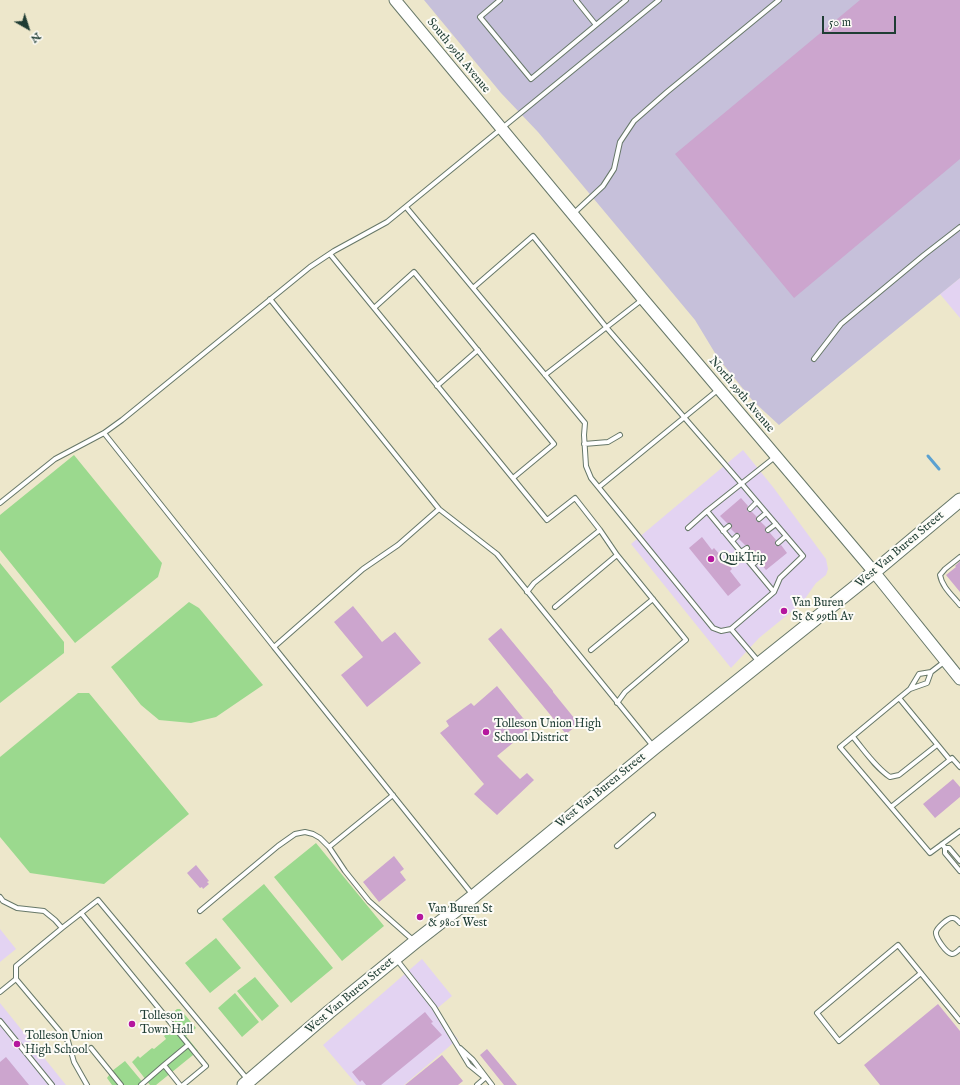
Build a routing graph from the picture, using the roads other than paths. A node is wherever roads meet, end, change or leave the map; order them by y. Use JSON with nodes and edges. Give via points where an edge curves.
{"nodes":[{"id":1,"x":396,"y":0,"type":"edge"},
{"id":2,"x":500,"y":0,"type":"edge"},
{"id":3,"x":576,"y":0,"type":"edge"},
{"id":4,"x":626,"y":0,"type":"edge"},
{"id":5,"x":659,"y":0,"type":"edge"},
{"id":6,"x":779,"y":0,"type":"edge"},
{"id":7,"x":596,"y":25,"type":"junction"},
{"id":8,"x":502,"y":129,"type":"junction"},
{"id":9,"x":406,"y":207,"type":"junction"},
{"id":10,"x":573,"y":214,"type":"junction"},
{"id":11,"x":960,"y":227,"type":"edge"},
{"id":12,"x":330,"y":254,"type":"junction"},
{"id":13,"x":474,"y":288,"type":"junction"},
{"id":14,"x":270,"y":299,"type":"junction"},
{"id":15,"x":643,"y":299,"type":"junction"},
{"id":16,"x":374,"y":308,"type":"junction"},
{"id":17,"x":606,"y":327,"type":"junction"},
{"id":18,"x":478,"y":350,"type":"junction"},
{"id":19,"x":814,"y":359,"type":"dead end"},
{"id":20,"x":545,"y":375,"type":"junction"},
{"id":21,"x":437,"y":386,"type":"junction"},
{"id":22,"x":719,"y":389,"type":"junction"},
{"id":23,"x":684,"y":418,"type":"junction"},
{"id":24,"x":104,"y":433,"type":"junction"},
{"id":25,"x":620,"y":435,"type":"dead end"},
{"id":26,"x":584,"y":444,"type":"junction"},
{"id":27,"x":776,"y":456,"type":"junction"},
{"id":28,"x":513,"y":478,"type":"junction"},
{"id":29,"x":741,"y":483,"type":"junction"},
{"id":30,"x":599,"y":487,"type":"junction"},
{"id":31,"x":960,"y":500,"type":"edge"},
{"id":32,"x":757,"y":502,"type":"junction"},
{"id":33,"x":0,"y":503,"type":"edge"},
{"id":34,"x":439,"y":509,"type":"junction"},
{"id":35,"x":750,"y":509,"type":"dead end"},
{"id":36,"x":707,"y":511,"type":"junction"},
{"id":37,"x":766,"y":513,"type":"junction"},
{"id":38,"x":758,"y":519,"type":"dead end"},
{"id":39,"x":776,"y":524,"type":"junction"},
{"id":40,"x":729,"y":526,"type":"dead end"},
{"id":41,"x":688,"y":528,"type":"dead end"},
{"id":42,"x":600,"y":530,"type":"junction"},
{"id":43,"x":768,"y":530,"type":"dead end"},
{"id":44,"x":723,"y":531,"type":"junction"},
{"id":45,"x":737,"y":536,"type":"dead end"},
{"id":46,"x":786,"y":536,"type":"junction"},
{"id":47,"x":732,"y":541,"type":"junction"},
{"id":48,"x":778,"y":543,"type":"dead end"},
{"id":49,"x":747,"y":548,"type":"dead end"},
{"id":50,"x":741,"y":552,"type":"junction"},
{"id":51,"x":617,"y":555,"type":"junction"},
{"id":52,"x":960,"y":557,"type":"edge"},
{"id":53,"x":758,"y":560,"type":"dead end"},
{"id":54,"x":752,"y":565,"type":"junction"},
{"id":55,"x":874,"y":572,"type":"junction"},
{"id":56,"x":527,"y":592,"type":"junction"},
{"id":57,"x":774,"y":592,"type":"junction"},
{"id":58,"x":653,"y":599,"type":"junction"},
{"id":59,"x":960,"y":605,"type":"edge"},
{"id":60,"x":555,"y":607,"type":"dead end"},
{"id":61,"x":731,"y":629,"type":"junction"},
{"id":62,"x":274,"y":647,"type":"junction"},
{"id":63,"x":591,"y":650,"type":"dead end"},
{"id":64,"x":946,"y":661,"type":"junction"},
{"id":65,"x":760,"y":664,"type":"junction"},
{"id":66,"x":931,"y":672,"type":"junction"},
{"id":67,"x":960,"y":679,"type":"edge"},
{"id":68,"x":910,"y":689,"type":"junction"},
{"id":69,"x":899,"y":698,"type":"junction"},
{"id":70,"x":617,"y":703,"type":"junction"},
{"id":71,"x":853,"y":736,"type":"junction"},
{"id":72,"x":937,"y":745,"type":"junction"},
{"id":73,"x":654,"y":748,"type":"junction"},
{"id":74,"x":950,"y":760,"type":"junction"},
{"id":75,"x":960,"y":767,"type":"edge"},
{"id":76,"x":393,"y":795,"type":"junction"},
{"id":77,"x":891,"y":806,"type":"junction"},
{"id":78,"x":653,"y":815,"type":"dead end"},
{"id":79,"x":960,"y":830,"type":"edge"},
{"id":80,"x":617,"y":846,"type":"dead end"},
{"id":81,"x":944,"y":846,"type":"junction"},
{"id":82,"x":329,"y":847,"type":"junction"},
{"id":83,"x":960,"y":861,"type":"edge"},
{"id":84,"x":960,"y":871,"type":"edge"},
{"id":85,"x":474,"y":896,"type":"junction"},
{"id":86,"x":0,"y":897,"type":"edge"},
{"id":87,"x":200,"y":911,"type":"dead end"},
{"id":88,"x":81,"y":913,"type":"junction"},
{"id":89,"x":960,"y":924,"type":"edge"},
{"id":90,"x":62,"y":928,"type":"junction"},
{"id":91,"x":415,"y":942,"type":"junction"},
{"id":92,"x":960,"y":950,"type":"edge"},
{"id":93,"x":395,"y":958,"type":"junction"},
{"id":94,"x":921,"y":973,"type":"junction"},
{"id":95,"x":16,"y":979,"type":"junction"},
{"id":96,"x":0,"y":992,"type":"edge"},
{"id":97,"x":0,"y":1021,"type":"edge"},
{"id":98,"x":960,"y":1021,"type":"edge"},
{"id":99,"x":188,"y":1045,"type":"junction"},
{"id":100,"x":91,"y":1048,"type":"dead end"},
{"id":101,"x":164,"y":1066,"type":"junction"},
{"id":102,"x":485,"y":1078,"type":"junction"},
{"id":103,"x":246,"y":1083,"type":"edge"},
{"id":104,"x":52,"y":1085,"type":"edge"},
{"id":105,"x":87,"y":1085,"type":"edge"},
{"id":106,"x":121,"y":1085,"type":"edge"},
{"id":107,"x":141,"y":1085,"type":"edge"},
{"id":108,"x":180,"y":1085,"type":"edge"},
{"id":109,"x":183,"y":1085,"type":"edge"},
{"id":110,"x":477,"y":1085,"type":"edge"},
{"id":111,"x":492,"y":1085,"type":"edge"}],
"edges":[{"from":1,"to":8,"type":"main road","name":"South 99th Avenue"},
{"from":2,"to":7,"type":"lane","via":[[480,17],[531,79]]},
{"from":3,"to":7,"type":"lane"},
{"from":4,"to":7,"type":"lane"},
{"from":5,"to":8,"type":"lane"},
{"from":6,"to":10,"type":"lane","via":[[634,121],[620,142],[614,169],[603,186]]},
{"from":8,"to":9,"type":"lane"},
{"from":8,"to":10,"type":"main road","name":"North 99th Avenue"},
{"from":9,"to":12,"type":"lane","via":[[387,222]]},
{"from":9,"to":13,"type":"lane"},
{"from":10,"to":15,"type":"main road","name":"North 99th Avenue"},
{"from":11,"to":19,"type":"lane","via":[[841,324]]},
{"from":12,"to":14,"type":"lane"},
{"from":12,"to":16,"type":"lane"},
{"from":13,"to":17,"type":"lane","via":[[533,236]]},
{"from":13,"to":20,"type":"lane"},
{"from":14,"to":24,"type":"lane"},
{"from":14,"to":34,"type":"lane"},
{"from":15,"to":17,"type":"lane"},
{"from":15,"to":22,"type":"main road","name":"North 99th Avenue"},
{"from":16,"to":18,"type":"lane","via":[[414,272]]},
{"from":16,"to":21,"type":"lane"},
{"from":17,"to":20,"type":"lane"},
{"from":17,"to":23,"type":"lane"},
{"from":18,"to":21,"type":"lane"},
{"from":18,"to":28,"type":"lane","via":[[554,444]]},
{"from":20,"to":26,"type":"lane","via":[[585,423]]},
{"from":21,"to":28,"type":"lane"},
{"from":22,"to":23,"type":"lane"},
{"from":22,"to":27,"type":"main road","name":"North 99th Avenue"},
{"from":23,"to":29,"type":"lane"},
{"from":23,"to":30,"type":"lane"},
{"from":24,"to":33,"type":"lane","via":[[55,459]]},
{"from":24,"to":62,"type":"lane"},
{"from":25,"to":26,"type":"lane","via":[[608,442]]},
{"from":26,"to":30,"type":"lane","via":[[586,466],[591,478]]},
{"from":27,"to":29,"type":"lane"},
{"from":27,"to":55,"type":"main road","name":"North 99th Avenue"},
{"from":28,"to":42,"type":"lane","via":[[547,520],[575,498]]},
{"from":29,"to":32,"type":"lane"},
{"from":29,"to":36,"type":"lane"},
{"from":30,"to":61,"type":"lane","via":[[713,628],[721,631]]},
{"from":31,"to":55,"type":"main road","name":"West Van Buren Street"},
{"from":32,"to":35,"type":"lane"},
{"from":32,"to":37,"type":"lane"},
{"from":34,"to":56,"type":"lane","via":[[497,554]]},
{"from":34,"to":62,"type":"lane","via":[[398,545],[363,569]]},
{"from":36,"to":41,"type":"lane"},
{"from":36,"to":44,"type":"lane"},
{"from":37,"to":38,"type":"lane"},
{"from":37,"to":39,"type":"lane"},
{"from":39,"to":43,"type":"lane"},
{"from":39,"to":46,"type":"lane"},
{"from":40,"to":44,"type":"lane"},
{"from":42,"to":51,"type":"lane"},
{"from":42,"to":56,"type":"lane","via":[[534,583]]},
{"from":44,"to":47,"type":"lane"},
{"from":45,"to":47,"type":"lane"},
{"from":46,"to":48,"type":"lane"},
{"from":46,"to":57,"type":"lane","via":[[803,556],[780,578]]},
{"from":47,"to":50,"type":"lane"},
{"from":49,"to":50,"type":"lane"},
{"from":50,"to":54,"type":"lane"},
{"from":51,"to":58,"type":"lane"},
{"from":51,"to":60,"type":"lane"},
{"from":52,"to":59,"type":"lane","via":[[940,575],[944,586]]},
{"from":53,"to":54,"type":"lane"},
{"from":54,"to":57,"type":"lane"},
{"from":55,"to":64,"type":"main road","name":"North 99th Avenue"},
{"from":55,"to":65,"type":"main road","name":"West Van Buren Street"},
{"from":56,"to":70,"type":"lane"},
{"from":57,"to":61,"type":"lane"},
{"from":58,"to":63,"type":"lane"},
{"from":58,"to":70,"type":"lane","via":[[686,640],[625,692]]},
{"from":61,"to":65,"type":"lane"},
{"from":62,"to":76,"type":"lane"},
{"from":64,"to":66,"type":"lane"},
{"from":64,"to":67,"type":"main road","name":"North 99th Avenue"},
{"from":65,"to":73,"type":"main road","name":"West Van Buren Street"},
{"from":66,"to":68,"type":"lane","via":[[919,674]]},
{"from":66,"to":68,"type":"lane","via":[[927,683]]},
{"from":68,"to":69,"type":"lane"},
{"from":69,"to":71,"type":"lane"},
{"from":69,"to":72,"type":"lane"},
{"from":70,"to":73,"type":"lane"},
{"from":71,"to":72,"type":"lane","via":[[868,756],[890,777],[899,775]]},
{"from":71,"to":77,"type":"lane","via":[[840,747]]},
{"from":72,"to":74,"type":"lane"},
{"from":73,"to":85,"type":"main road","name":"West Van Buren Street"},
{"from":74,"to":75,"type":"lane","via":[[952,758]]},
{"from":74,"to":77,"type":"lane"},
{"from":76,"to":82,"type":"lane"},
{"from":76,"to":85,"type":"lane"},
{"from":77,"to":81,"type":"lane","via":[[930,853]]},
{"from":78,"to":80,"type":"lane"},
{"from":79,"to":81,"type":"lane"},
{"from":81,"to":83,"type":"lane"},
{"from":81,"to":84,"type":"lane","via":[[945,853]]},
{"from":82,"to":87,"type":"lane","via":[[313,834],[295,834]]},
{"from":82,"to":91,"type":"lane","via":[[369,901]]},
{"from":85,"to":91,"type":"main road","name":"West Van Buren Street"},
{"from":86,"to":90,"type":"lane","via":[[17,908],[44,911]]},
{"from":88,"to":90,"type":"lane"},
{"from":88,"to":99,"type":"lane"},
{"from":88,"to":103,"type":"lane","via":[[98,900]]},
{"from":89,"to":92,"type":"lane","via":[[955,918],[949,919],[936,934],[948,952],[955,954]]},
{"from":90,"to":95,"type":"lane","via":[[16,966]]},
{"from":91,"to":93,"type":"main road","name":"West Van Buren Street"},
{"from":93,"to":102,"type":"lane","via":[[434,1007],[469,1064]]},
{"from":93,"to":103,"type":"main road","name":"West Van Buren Street"},
{"from":94,"to":94,"type":"lane","via":[[898,945],[817,1013],[839,1041]]},
{"from":94,"to":98,"type":"lane"},
{"from":95,"to":96,"type":"lane"},
{"from":95,"to":105,"type":"lane","via":[[68,1042],[74,1062]]},
{"from":97,"to":104,"type":"lane"},
{"from":99,"to":101,"type":"lane"},
{"from":99,"to":109,"type":"lane","via":[[206,1066]]},
{"from":100,"to":106,"type":"lane"},
{"from":101,"to":107,"type":"lane"},
{"from":101,"to":108,"type":"lane"},
{"from":102,"to":110,"type":"lane"},
{"from":102,"to":111,"type":"lane"}]}
